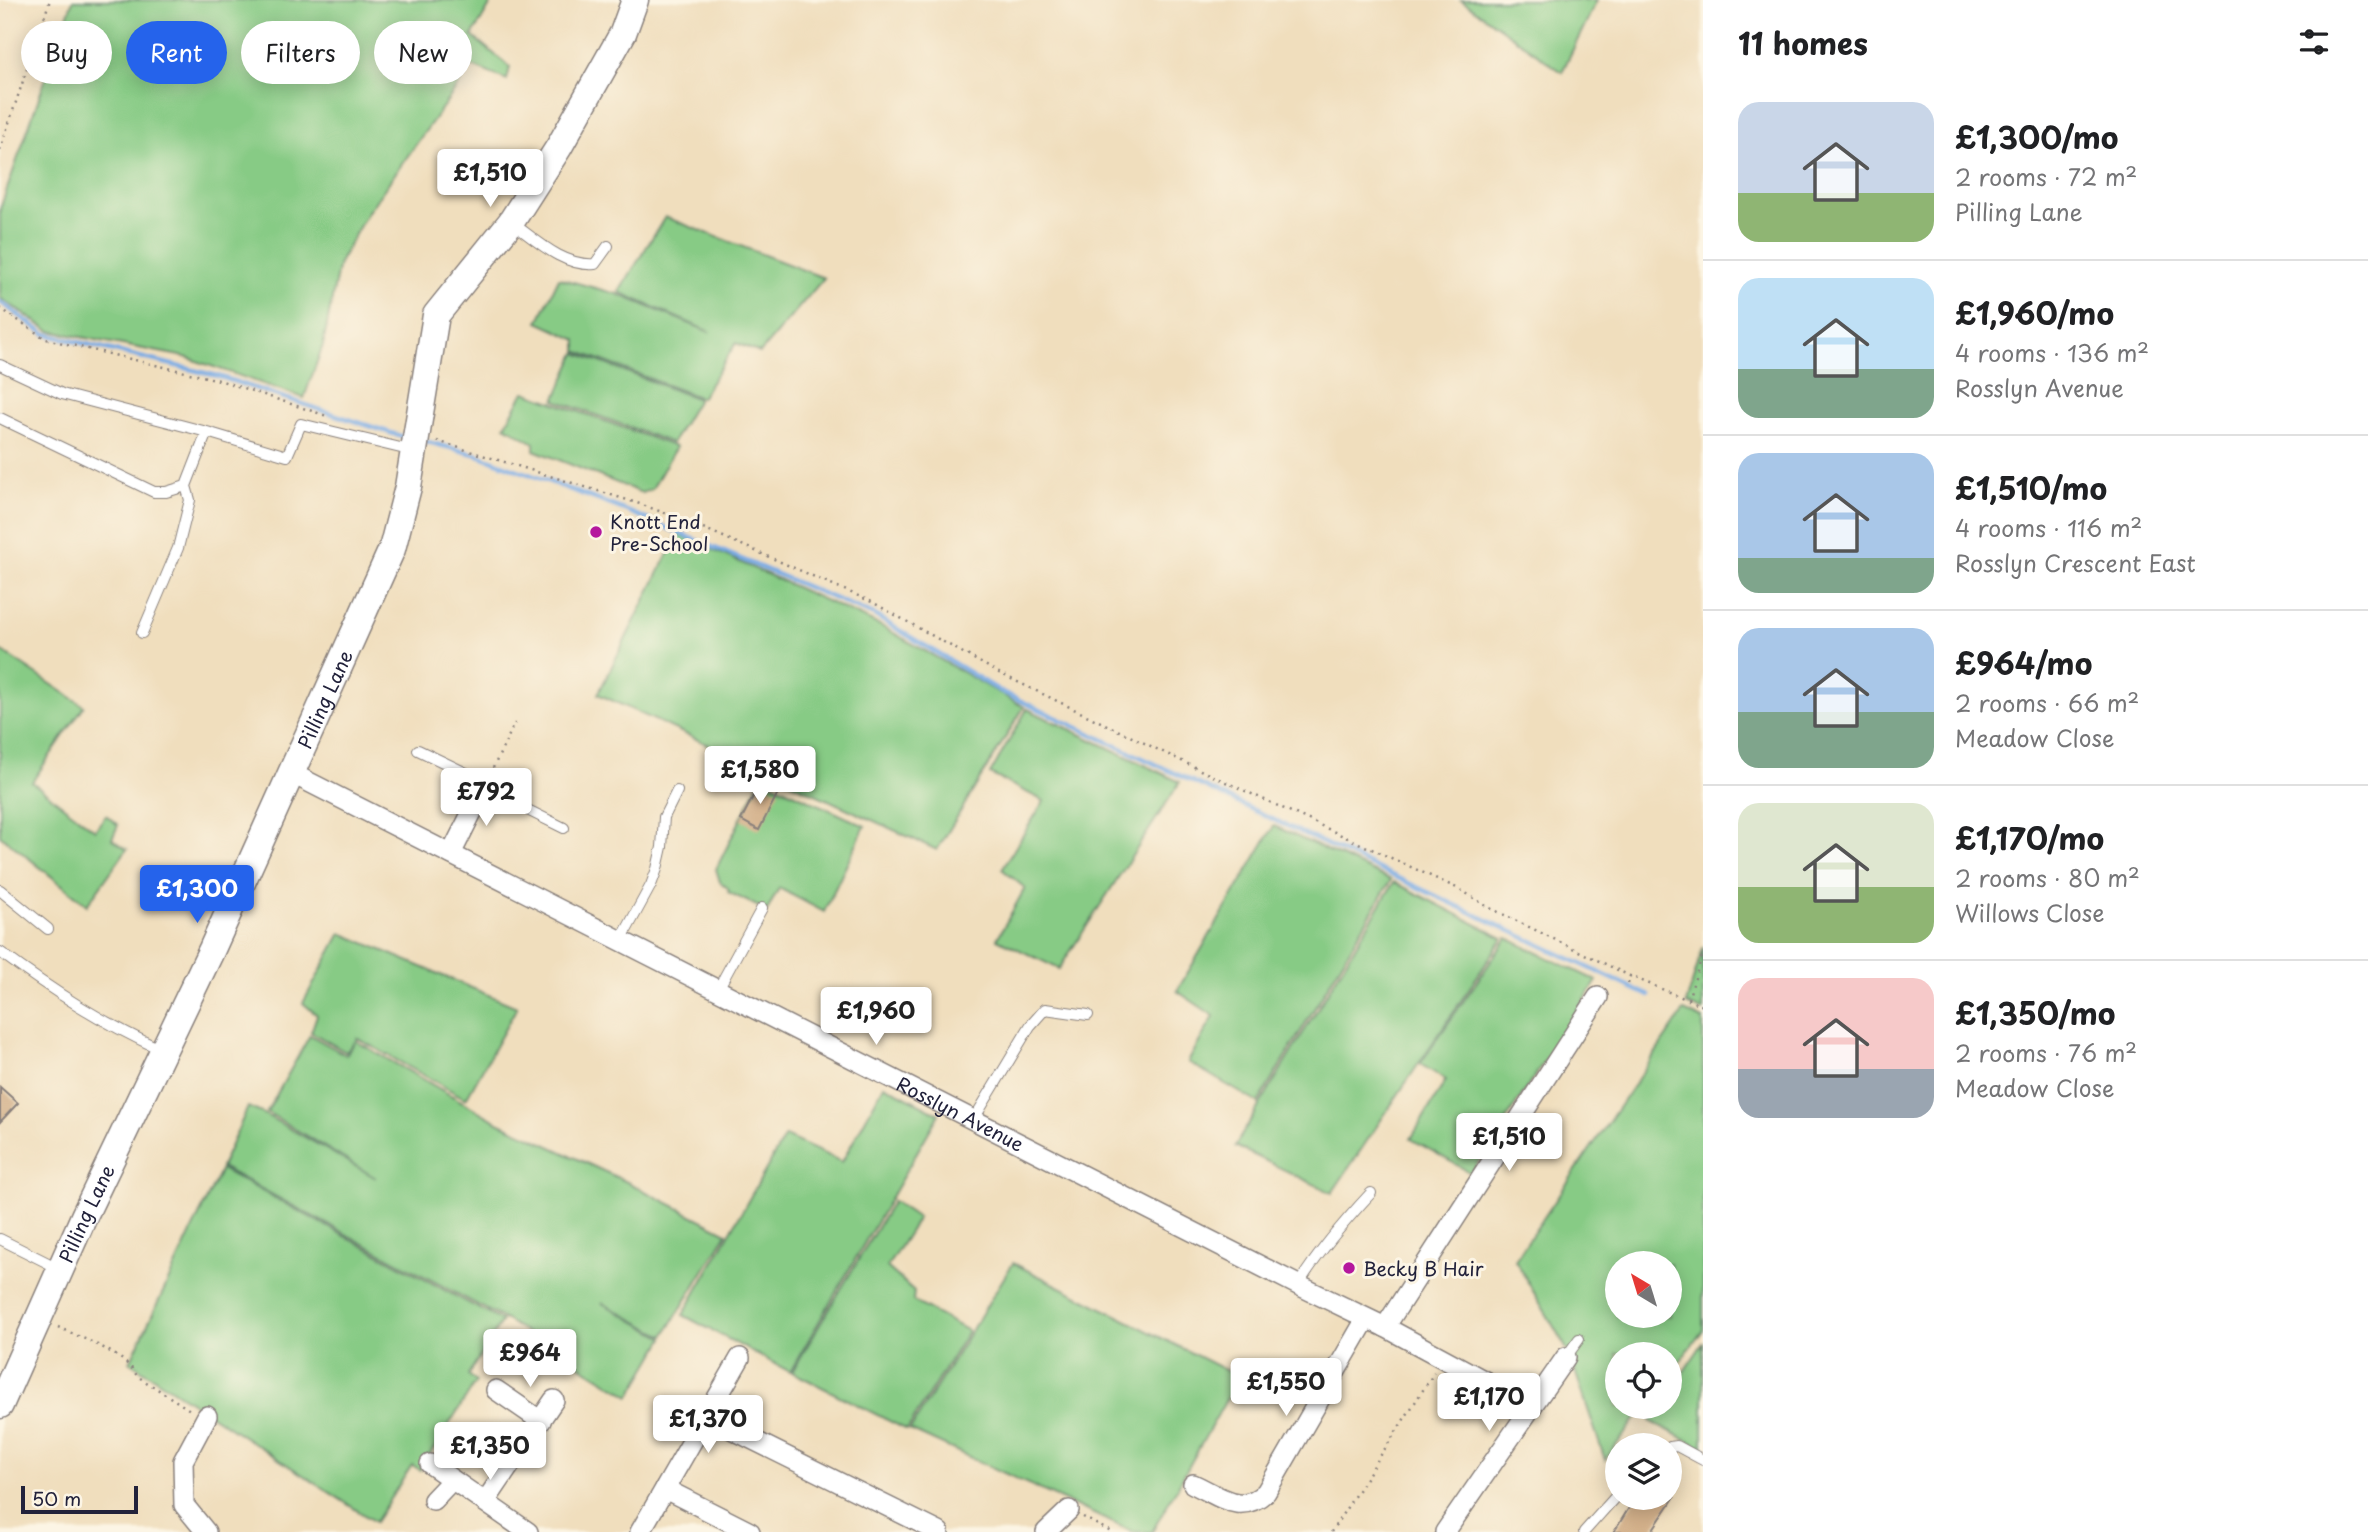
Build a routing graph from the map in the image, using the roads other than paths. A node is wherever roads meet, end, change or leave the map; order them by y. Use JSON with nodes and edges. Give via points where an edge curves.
{"nodes":[{"id":1,"x":635,"y":0,"type":"edge"},
{"id":2,"x":511,"y":222,"type":"junction"},
{"id":3,"x":608,"y":246,"type":"dead end"},
{"id":4,"x":0,"y":365,"type":"edge"},
{"id":5,"x":0,"y":418,"type":"edge"},
{"id":6,"x":207,"y":432,"type":"junction"},
{"id":7,"x":424,"y":443,"type":"junction"},
{"id":8,"x":186,"y":486,"type":"junction"},
{"id":9,"x":142,"y":633,"type":"dead end"},
{"id":10,"x":418,"y":750,"type":"dead end"},
{"id":11,"x":291,"y":773,"type":"junction"},
{"id":12,"x":485,"y":786,"type":"junction"},
{"id":13,"x":677,"y":791,"type":"dead end"},
{"id":14,"x":564,"y":828,"type":"dead end"},
{"id":15,"x":451,"y":854,"type":"junction"},
{"id":16,"x":0,"y":890,"type":"edge"},
{"id":17,"x":762,"y":908,"type":"dead end"},
{"id":18,"x":48,"y":929,"type":"dead end"},
{"id":19,"x":621,"y":940,"type":"junction"},
{"id":20,"x":0,"y":952,"type":"edge"},
{"id":21,"x":719,"y":989,"type":"junction"},
{"id":22,"x":1598,"y":997,"type":"dead end"},
{"id":23,"x":1088,"y":1015,"type":"dead end"},
{"id":24,"x":162,"y":1050,"type":"junction"},
{"id":25,"x":974,"y":1119,"type":"junction"},
{"id":26,"x":1371,"y":1193,"type":"dead end"},
{"id":27,"x":0,"y":1239,"type":"edge"},
{"id":28,"x":60,"y":1269,"type":"junction"},
{"id":29,"x":1298,"y":1285,"type":"junction"},
{"id":30,"x":1366,"y":1319,"type":"junction"},
{"id":31,"x":1385,"y":1327,"type":"junction"},
{"id":32,"x":1579,"y":1339,"type":"dead end"},
{"id":33,"x":1566,"y":1357,"type":"joint"},
{"id":34,"x":740,"y":1358,"type":"dead end"},
{"id":35,"x":496,"y":1390,"type":"dead end"},
{"id":36,"x":554,"y":1400,"type":"dead end"},
{"id":37,"x":0,"y":1405,"type":"edge"},
{"id":38,"x":1531,"y":1406,"type":"junction"},
{"id":39,"x":206,"y":1418,"type":"road end"},
{"id":40,"x":707,"y":1418,"type":"junction"},
{"id":41,"x":541,"y":1421,"type":"junction"},
{"id":42,"x":1682,"y":1449,"type":"edge"},
{"id":43,"x":1703,"y":1460,"type":"edge"},
{"id":44,"x":430,"y":1464,"type":"dead end"},
{"id":45,"x":452,"y":1480,"type":"junction"},
{"id":46,"x":1192,"y":1484,"type":"dead end"},
{"id":47,"x":665,"y":1489,"type":"junction"},
{"id":48,"x":433,"y":1500,"type":"dead end"},
{"id":49,"x":485,"y":1502,"type":"junction"},
{"id":50,"x":1605,"y":1508,"type":"edge"},
{"id":51,"x":1069,"y":1510,"type":"road end"},
{"id":52,"x":715,"y":1525,"type":"edge"},
{"id":53,"x":206,"y":1532,"type":"edge"},
{"id":54,"x":528,"y":1532,"type":"edge"},
{"id":55,"x":640,"y":1532,"type":"edge"},
{"id":56,"x":750,"y":1532,"type":"edge"},
{"id":57,"x":939,"y":1532,"type":"edge"},
{"id":58,"x":1046,"y":1532,"type":"edge"},
{"id":59,"x":1445,"y":1532,"type":"edge"},
{"id":60,"x":1584,"y":1532,"type":"edge"}],
"edges":[{"from":1,"to":2,"type":"street","name":"Pilling Lane","via":[[622,33],[559,148]]},
{"from":2,"to":3,"type":"lane","via":[[554,252],[586,265],[595,264]]},
{"from":2,"to":7,"type":"street","name":"Pilling Lane","via":[[436,315]]},
{"from":4,"to":6,"type":"lane","via":[[62,394]]},
{"from":5,"to":8,"type":"lane","via":[[154,492]]},
{"from":6,"to":7,"type":"lane","via":[[287,456],[301,425]]},
{"from":6,"to":8,"type":"lane"},
{"from":7,"to":11,"type":"street","name":"Pilling Lane","via":[[392,549]]},
{"from":8,"to":9,"type":"lane","via":[[190,500],[178,548]]},
{"from":10,"to":12,"type":"lane"},
{"from":11,"to":15,"type":"street","name":"Rosslyn Avenue"},
{"from":11,"to":24,"type":"street","name":"Pilling Lane"},
{"from":12,"to":14,"type":"lane"},
{"from":12,"to":15,"type":"street"},
{"from":13,"to":19,"type":"lane","via":[[664,817],[654,877]]},
{"from":15,"to":19,"type":"street","name":"Rosslyn Avenue"},
{"from":16,"to":18,"type":"lane"},
{"from":17,"to":21,"type":"lane"},
{"from":19,"to":21,"type":"street","name":"Rosslyn Avenue"},
{"from":20,"to":24,"type":"lane","via":[[72,1003]]},
{"from":21,"to":25,"type":"street","name":"Rosslyn Avenue"},
{"from":22,"to":31,"type":"street"},
{"from":23,"to":25,"type":"lane","via":[[1045,1009]]},
{"from":24,"to":28,"type":"street","name":"Pilling Lane"},
{"from":25,"to":29,"type":"street","name":"Rosslyn Avenue"},
{"from":26,"to":29,"type":"lane","via":[[1326,1244]]},
{"from":27,"to":28,"type":"lane"},
{"from":28,"to":37,"type":"street","name":"Pilling Lane"},
{"from":29,"to":30,"type":"street","name":"Rosslyn Avenue"},
{"from":30,"to":31,"type":"street","name":"Rosslyn Avenue"},
{"from":30,"to":46,"type":"street","via":[[1266,1492],[1238,1505]]},
{"from":31,"to":38,"type":"street","name":"Rosslyn Avenue"},
{"from":32,"to":33,"type":"lane"},
{"from":33,"to":38,"type":"street"},
{"from":34,"to":40,"type":"street"},
{"from":35,"to":41,"type":"street"},
{"from":36,"to":41,"type":"street"},
{"from":38,"to":59,"type":"street"},
{"from":39,"to":53,"type":"street","via":[[183,1461],[184,1505]]},
{"from":40,"to":47,"type":"street"},
{"from":40,"to":57,"type":"street"},
{"from":41,"to":49,"type":"street"},
{"from":42,"to":43,"type":"lane"},
{"from":44,"to":45,"type":"street"},
{"from":45,"to":48,"type":"street"},
{"from":45,"to":49,"type":"street"},
{"from":47,"to":52,"type":"street"},
{"from":47,"to":55,"type":"street"},
{"from":49,"to":54,"type":"street"},
{"from":50,"to":60,"type":"lane"},
{"from":51,"to":58,"type":"street"},
{"from":52,"to":56,"type":"street"}]}
